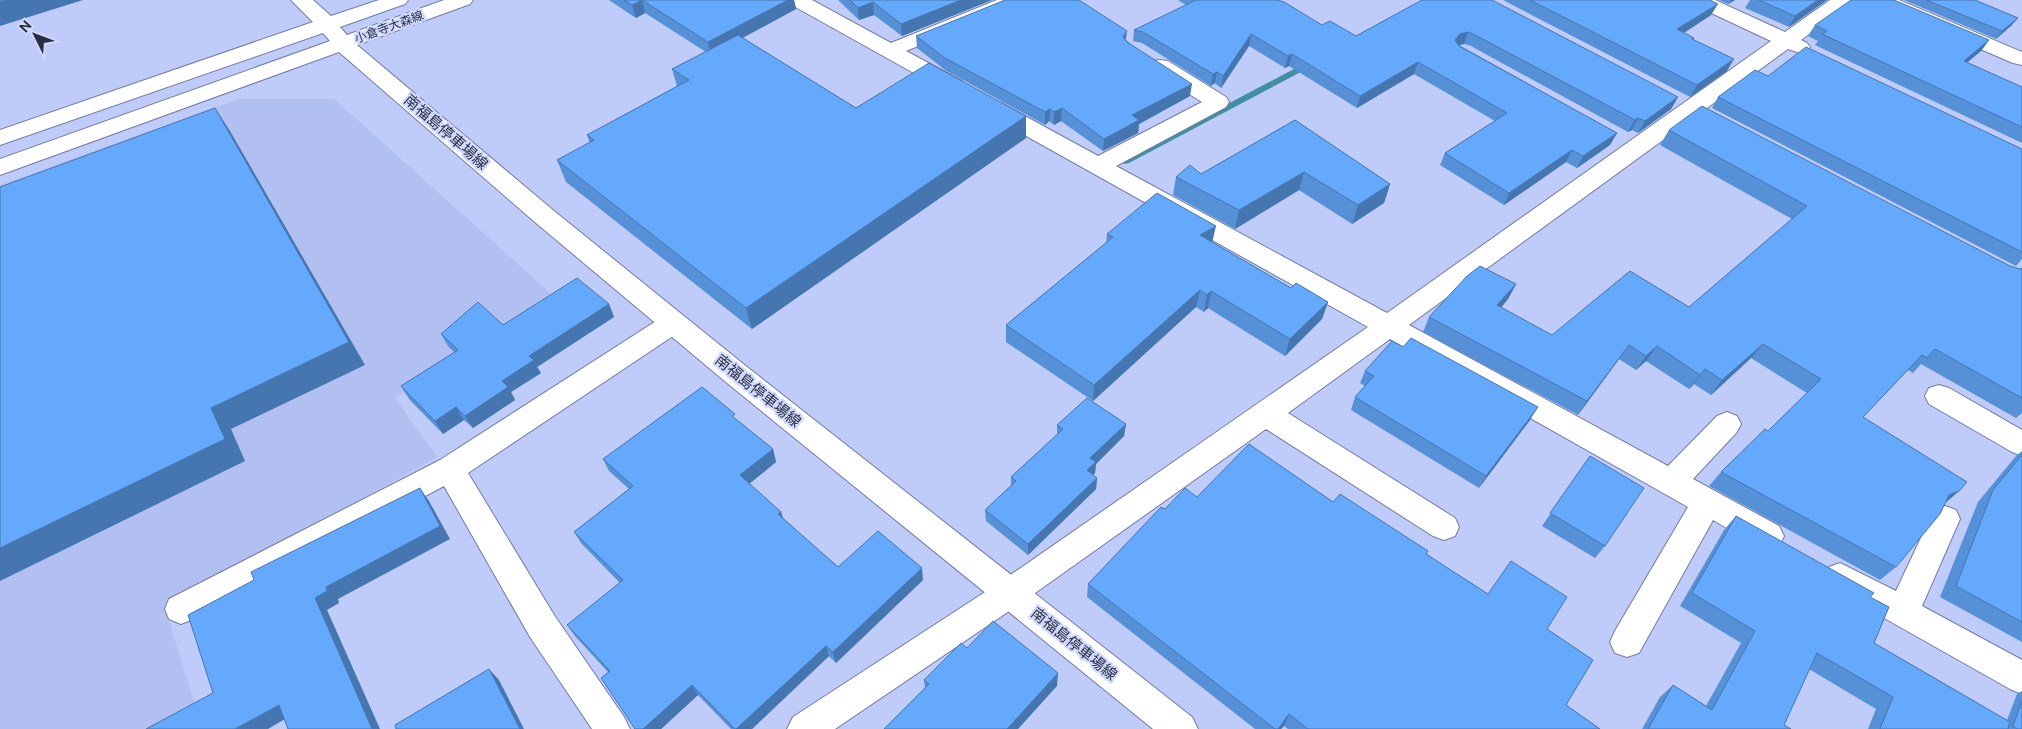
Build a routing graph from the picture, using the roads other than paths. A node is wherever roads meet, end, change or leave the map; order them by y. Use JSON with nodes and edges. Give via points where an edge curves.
{"nodes":[{"id":1,"x":301,"y":0,"type":"edge"},
{"id":2,"x":398,"y":0,"type":"edge"},
{"id":3,"x":463,"y":0,"type":"edge"},
{"id":4,"x":798,"y":0,"type":"edge"},
{"id":5,"x":1014,"y":0,"type":"edge"},
{"id":6,"x":1699,"y":0,"type":"edge"},
{"id":7,"x":1843,"y":0,"type":"edge"},
{"id":8,"x":1882,"y":0,"type":"edge"},
{"id":9,"x":335,"y":34,"type":"junction"},
{"id":10,"x":1786,"y":41,"type":"junction"},
{"id":11,"x":890,"y":51,"type":"junction"},
{"id":12,"x":1142,"y":54,"type":"edge"},
{"id":13,"x":1821,"y":58,"type":"edge"},
{"id":14,"x":2020,"y":59,"type":"dead end"},
{"id":15,"x":0,"y":138,"type":"edge"},
{"id":16,"x":1098,"y":166,"type":"junction"},
{"id":17,"x":0,"y":167,"type":"edge"},
{"id":18,"x":673,"y":323,"type":"junction"},
{"id":19,"x":1388,"y":327,"type":"junction"},
{"id":20,"x":1939,"y":396,"type":"dead end"},
{"id":21,"x":1266,"y":414,"type":"junction"},
{"id":22,"x":1727,"y":424,"type":"dead end"},
{"id":23,"x":2022,"y":444,"type":"edge"},
{"id":24,"x":450,"y":469,"type":"junction"},
{"id":25,"x":1671,"y":482,"type":"junction"},
{"id":26,"x":1707,"y":502,"type":"junction"},
{"id":27,"x":1945,"y":519,"type":"edge"},
{"id":28,"x":1444,"y":527,"type":"dead end"},
{"id":29,"x":1792,"y":550,"type":"edge"},
{"id":30,"x":1818,"y":564,"type":"edge"},
{"id":31,"x":1010,"y":593,"type":"junction"},
{"id":32,"x":181,"y":609,"type":"dead end"},
{"id":33,"x":1903,"y":612,"type":"junction"},
{"id":34,"x":1627,"y":642,"type":"dead end"},
{"id":35,"x":2022,"y":678,"type":"edge"},
{"id":36,"x":612,"y":729,"type":"edge"},
{"id":37,"x":805,"y":729,"type":"edge"},
{"id":38,"x":1180,"y":729,"type":"edge"}],
"edges":[{"from":1,"to":9,"type":"street","name":"南福島停車場線"},
{"from":2,"to":9,"type":"street"},
{"from":3,"to":9,"type":"street","name":"小倉寺大森線"},
{"from":4,"to":11,"type":"street"},
{"from":5,"to":11,"type":"street"},
{"from":6,"to":10,"type":"street"},
{"from":7,"to":10,"type":"street"},
{"from":8,"to":14,"type":"street"},
{"from":9,"to":15,"type":"street"},
{"from":9,"to":17,"type":"street"},
{"from":9,"to":18,"type":"street","name":"南福島停車場線","via":[[545,217]]},
{"from":10,"to":13,"type":"street"},
{"from":10,"to":19,"type":"street","via":[[1692,109],[1628,143]]},
{"from":11,"to":16,"type":"street"},
{"from":12,"to":16,"type":"street","via":[[1218,102]]},
{"from":16,"to":19,"type":"street"},
{"from":18,"to":24,"type":"street"},
{"from":18,"to":31,"type":"street","name":"南福島停車場線"},
{"from":19,"to":21,"type":"street"},
{"from":19,"to":25,"type":"street"},
{"from":20,"to":23,"type":"street"},
{"from":21,"to":28,"type":"street"},
{"from":21,"to":31,"type":"street"},
{"from":22,"to":25,"type":"street"},
{"from":24,"to":32,"type":"street"},
{"from":24,"to":36,"type":"street","via":[[542,626]]},
{"from":25,"to":26,"type":"street"},
{"from":26,"to":29,"type":"street"},
{"from":26,"to":34,"type":"street"},
{"from":27,"to":33,"type":"street"},
{"from":30,"to":33,"type":"street"},
{"from":31,"to":37,"type":"street"},
{"from":31,"to":38,"type":"street","name":"南福島停車場線"},
{"from":33,"to":35,"type":"street"}]}
